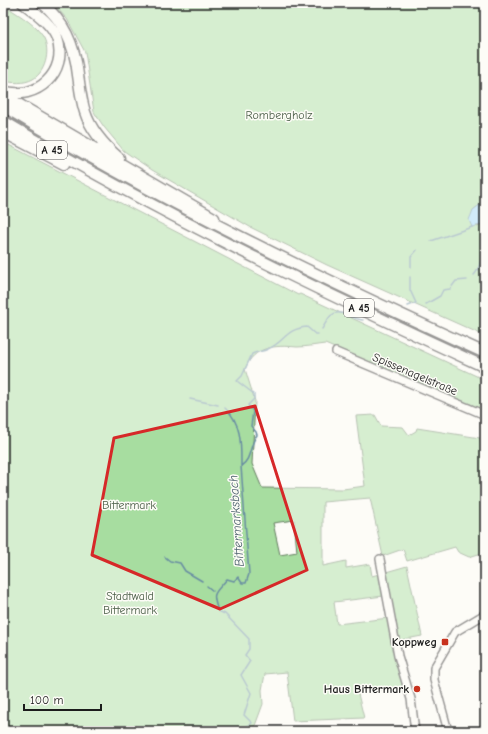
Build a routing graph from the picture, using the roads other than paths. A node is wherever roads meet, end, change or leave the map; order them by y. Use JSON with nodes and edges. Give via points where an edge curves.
{"nodes":[{"id":1,"x":24,"y":3,"type":"edge"},
{"id":2,"x":42,"y":3,"type":"edge"},
{"id":3,"x":3,"y":91,"type":"edge"},
{"id":4,"x":3,"y":95,"type":"edge"},
{"id":5,"x":3,"y":106,"type":"edge"},
{"id":6,"x":3,"y":121,"type":"edge"},
{"id":7,"x":3,"y":132,"type":"edge"},
{"id":8,"x":142,"y":175,"type":"junction"},
{"id":9,"x":101,"y":178,"type":"junction"},
{"id":10,"x":177,"y":200,"type":"junction"},
{"id":11,"x":336,"y":352,"type":"dead end"},
{"id":12,"x":485,"y":353,"type":"edge"},
{"id":13,"x":485,"y":367,"type":"edge"},
{"id":14,"x":485,"y":415,"type":"edge"},
{"id":15,"x":380,"y":559,"type":"dead end"},
{"id":16,"x":485,"y":614,"type":"edge"},
{"id":17,"x":415,"y":731,"type":"edge"},
{"id":18,"x":448,"y":731,"type":"edge"}],
"edges":[{"from":1,"to":3,"type":"highway","via":[[52,28],[59,47],[59,57],[53,75],[39,88],[32,92],[17,94]]},
{"from":2,"to":8,"type":"highway","via":[[59,20],[70,40],[76,58],[83,105],[93,130],[119,158]]},
{"from":4,"to":8,"type":"highway"},
{"from":5,"to":10,"type":"highway","number":"A 45"},
{"from":6,"to":9,"type":"highway","number":"A 45"},
{"from":7,"to":9,"type":"highway","via":[[67,166]]},
{"from":8,"to":10,"type":"highway"},
{"from":9,"to":13,"type":"highway","number":"A 45","via":[[299,280]]},
{"from":10,"to":12,"type":"highway","number":"A 45","via":[[249,242]]},
{"from":11,"to":14,"type":"street","name":"Spissenagelstraße"},
{"from":15,"to":17,"type":"street","via":[[398,656],[411,699]]},
{"from":16,"to":18,"type":"street","via":[[455,632],[434,668],[434,680]]}]}
